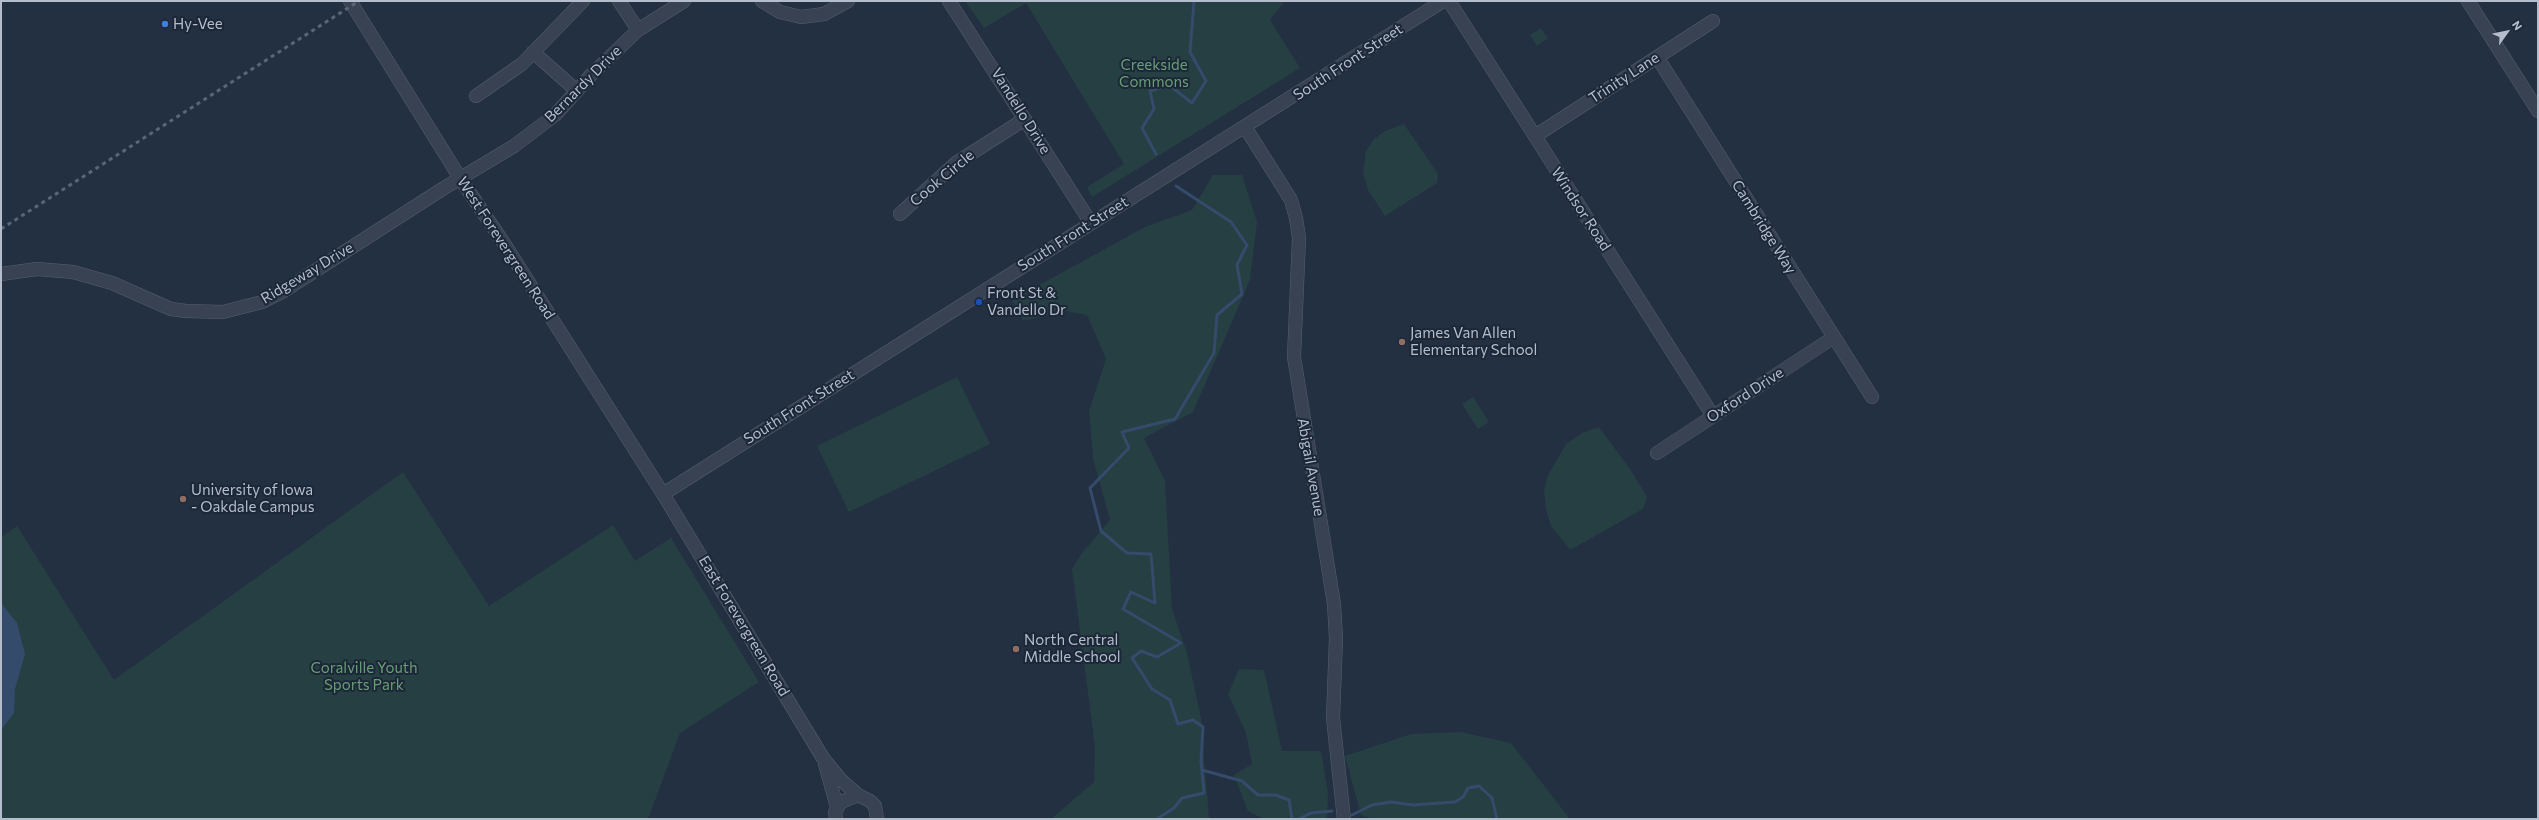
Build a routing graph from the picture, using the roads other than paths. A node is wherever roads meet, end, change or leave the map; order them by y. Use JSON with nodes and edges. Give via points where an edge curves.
{"nodes":[{"id":1,"x":350,"y":1,"type":"edge"},
{"id":2,"x":583,"y":1,"type":"edge"},
{"id":3,"x":619,"y":1,"type":"edge"},
{"id":4,"x":684,"y":1,"type":"edge"},
{"id":5,"x":762,"y":1,"type":"edge"},
{"id":6,"x":848,"y":1,"type":"edge"},
{"id":7,"x":949,"y":1,"type":"edge"},
{"id":8,"x":1443,"y":1,"type":"edge"},
{"id":9,"x":1449,"y":1,"type":"edge"},
{"id":10,"x":2468,"y":1,"type":"edge"},
{"id":11,"x":1713,"y":21,"type":"dead end"},
{"id":12,"x":638,"y":30,"type":"junction"},
{"id":13,"x":533,"y":52,"type":"junction"},
{"id":14,"x":1657,"y":57,"type":"junction"},
{"id":15,"x":577,"y":91,"type":"junction"},
{"id":16,"x":476,"y":96,"type":"dead end"},
{"id":17,"x":2538,"y":111,"type":"edge"},
{"id":18,"x":1025,"y":119,"type":"junction"},
{"id":19,"x":1246,"y":128,"type":"junction"},
{"id":20,"x":1535,"y":136,"type":"junction"},
{"id":21,"x":460,"y":178,"type":"junction"},
{"id":22,"x":900,"y":214,"type":"dead end"},
{"id":23,"x":1091,"y":223,"type":"junction"},
{"id":24,"x":1,"y":274,"type":"edge"},
{"id":25,"x":1834,"y":337,"type":"junction"},
{"id":26,"x":1872,"y":397,"type":"dead end"},
{"id":27,"x":1713,"y":416,"type":"junction"},
{"id":28,"x":1657,"y":453,"type":"dead end"},
{"id":29,"x":663,"y":494,"type":"junction"},
{"id":30,"x":823,"y":758,"type":"junction"},
{"id":31,"x":858,"y":795,"type":"junction"},
{"id":32,"x":835,"y":815,"type":"edge"},
{"id":33,"x":877,"y":819,"type":"edge"},
{"id":34,"x":1344,"y":819,"type":"edge"}],
"edges":[{"from":1,"to":21,"type":"street","name":"West Forevergreen Road"},
{"from":2,"to":13,"type":"street"},
{"from":3,"to":12,"type":"street"},
{"from":4,"to":12,"type":"street","name":"Bernardy Drive"},
{"from":5,"to":6,"type":"street","via":[[780,12],[801,17],[824,14]]},
{"from":7,"to":18,"type":"street","name":"Vandello Drive"},
{"from":8,"to":19,"type":"street","name":"South Front Street"},
{"from":9,"to":20,"type":"street","name":"Windsor Road"},
{"from":10,"to":17,"type":"street"},
{"from":11,"to":14,"type":"street","name":"Trinity Lane"},
{"from":12,"to":15,"type":"street","name":"Bernardy Drive"},
{"from":13,"to":15,"type":"street"},
{"from":13,"to":16,"type":"street","via":[[522,64]]},
{"from":14,"to":20,"type":"street","name":"Trinity Lane"},
{"from":14,"to":25,"type":"street","name":"Cambridge Way"},
{"from":15,"to":21,"type":"street","name":"Bernardy Drive","via":[[555,115],[514,146]]},
{"from":18,"to":22,"type":"street","name":"Cook Circle","via":[[956,163]]},
{"from":18,"to":23,"type":"street","name":"Vandello Drive"},
{"from":19,"to":23,"type":"street","name":"South Front Street"},
{"from":19,"to":34,"type":"street","name":"Abigail Avenue","via":[[1288,195],[1296,218],[1298,238],[1294,357],[1335,611],[1333,718]]},
{"from":20,"to":27,"type":"street","name":"Windsor Road"},
{"from":21,"to":24,"type":"street","name":"Ridgeway Drive","via":[[282,292],[244,308],[202,313],[171,308],[112,284],[73,272],[37,269]]},
{"from":21,"to":29,"type":"street","name":"West Forevergreen Road"},
{"from":23,"to":29,"type":"street","name":"South Front Street"},
{"from":25,"to":26,"type":"street","name":"Cambridge Way"},
{"from":25,"to":27,"type":"street","name":"Oxford Drive"},
{"from":27,"to":28,"type":"street","name":"Oxford Drive"},
{"from":29,"to":30,"type":"street","name":"East Forevergreen Road"},
{"from":30,"to":31,"type":"street","name":"East Forevergreen Road"},
{"from":30,"to":32,"type":"street","name":"East Forevergreen Road"},
{"from":31,"to":32,"type":"street","via":[[846,798]]},
{"from":31,"to":33,"type":"street","name":"East Forevergreen Road","via":[[870,800],[875,806]]}]}
